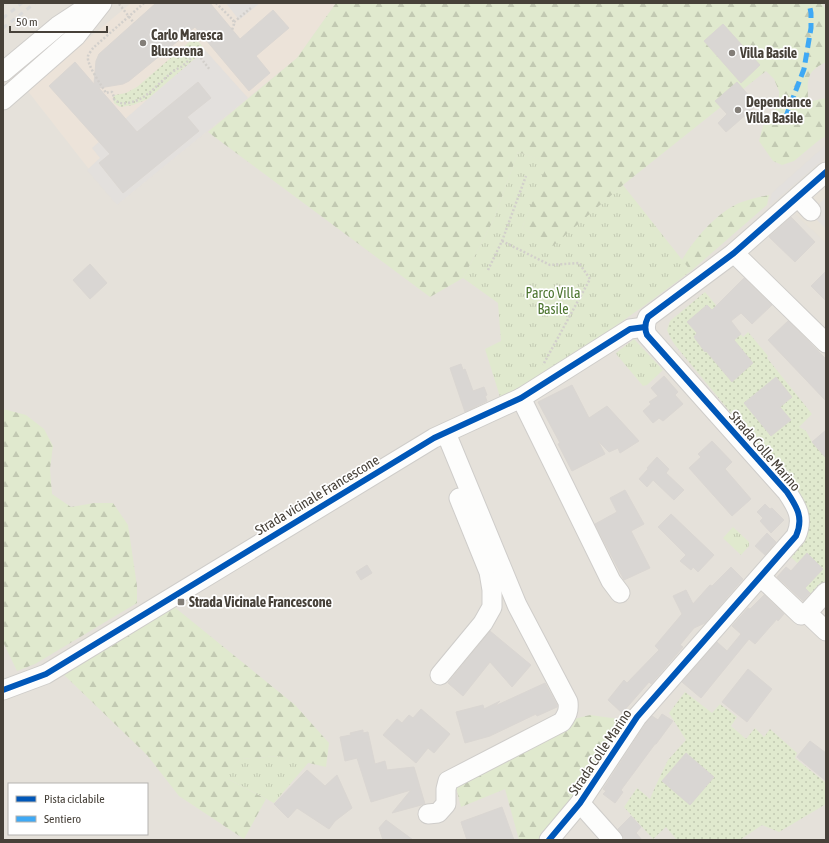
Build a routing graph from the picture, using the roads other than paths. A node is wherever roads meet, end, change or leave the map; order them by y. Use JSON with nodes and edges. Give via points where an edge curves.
{"nodes":[{"id":1,"x":93,"y":3,"type":"edge"},
{"id":2,"x":110,"y":4,"type":"edge"},
{"id":3,"x":3,"y":72,"type":"edge"},
{"id":4,"x":3,"y":100,"type":"edge"},
{"id":5,"x":826,"y":172,"type":"edge"},
{"id":6,"x":798,"y":197,"type":"junction"},
{"id":7,"x":811,"y":211,"type":"dead end"},
{"id":8,"x":734,"y":253,"type":"junction"},
{"id":9,"x":645,"y":327,"type":"junction"},
{"id":10,"x":826,"y":343,"type":"edge"},
{"id":11,"x":521,"y":398,"type":"junction"},
{"id":12,"x":440,"y":435,"type":"junction"},
{"id":13,"x":761,"y":577,"type":"junction"},
{"id":14,"x":826,"y":592,"type":"edge"},
{"id":15,"x":620,"y":593,"type":"dead end"},
{"id":16,"x":807,"y":613,"type":"junction"},
{"id":17,"x":826,"y":631,"type":"edge"},
{"id":18,"x":440,"y":675,"type":"dead end"},
{"id":19,"x":3,"y":690,"type":"edge"},
{"id":20,"x":580,"y":803,"type":"junction"},
{"id":21,"x":428,"y":814,"type":"dead end"},
{"id":22,"x":549,"y":840,"type":"edge"},
{"id":23,"x":613,"y":840,"type":"edge"}],
"edges":[{"from":1,"to":3,"type":"street","via":[[58,26]]},
{"from":2,"to":4,"type":"street"},
{"from":5,"to":6,"type":"street"},
{"from":6,"to":7,"type":"street"},
{"from":6,"to":8,"type":"street"},
{"from":8,"to":9,"type":"street","via":[[648,317]]},
{"from":8,"to":10,"type":"street"},
{"from":9,"to":11,"type":"street","name":"Strada vicinale Francescone","via":[[630,329]]},
{"from":9,"to":13,"type":"street","name":"Strada Colle Marino","via":[[647,335],[787,492],[799,514],[800,525],[796,536]]},
{"from":11,"to":12,"type":"street","name":"Strada vicinale Francescone"},
{"from":11,"to":15,"type":"street","via":[[611,581]]},
{"from":12,"to":18,"type":"street","via":[[489,572],[492,607],[483,623]]},
{"from":12,"to":19,"type":"street","name":"Strada vicinale Francescone","via":[[46,674]]},
{"from":12,"to":21,"type":"street","via":[[517,605],[568,702],[568,709],[562,722],[448,781],[446,804],[438,813]]},
{"from":13,"to":16,"type":"street","via":[[801,615]]},
{"from":13,"to":20,"type":"street","name":"Strada Colle Marino","via":[[638,717]]},
{"from":14,"to":16,"type":"street"},
{"from":16,"to":17,"type":"street"},
{"from":20,"to":22,"type":"street","name":"Strada Colle Marino"},
{"from":20,"to":23,"type":"street"}]}
